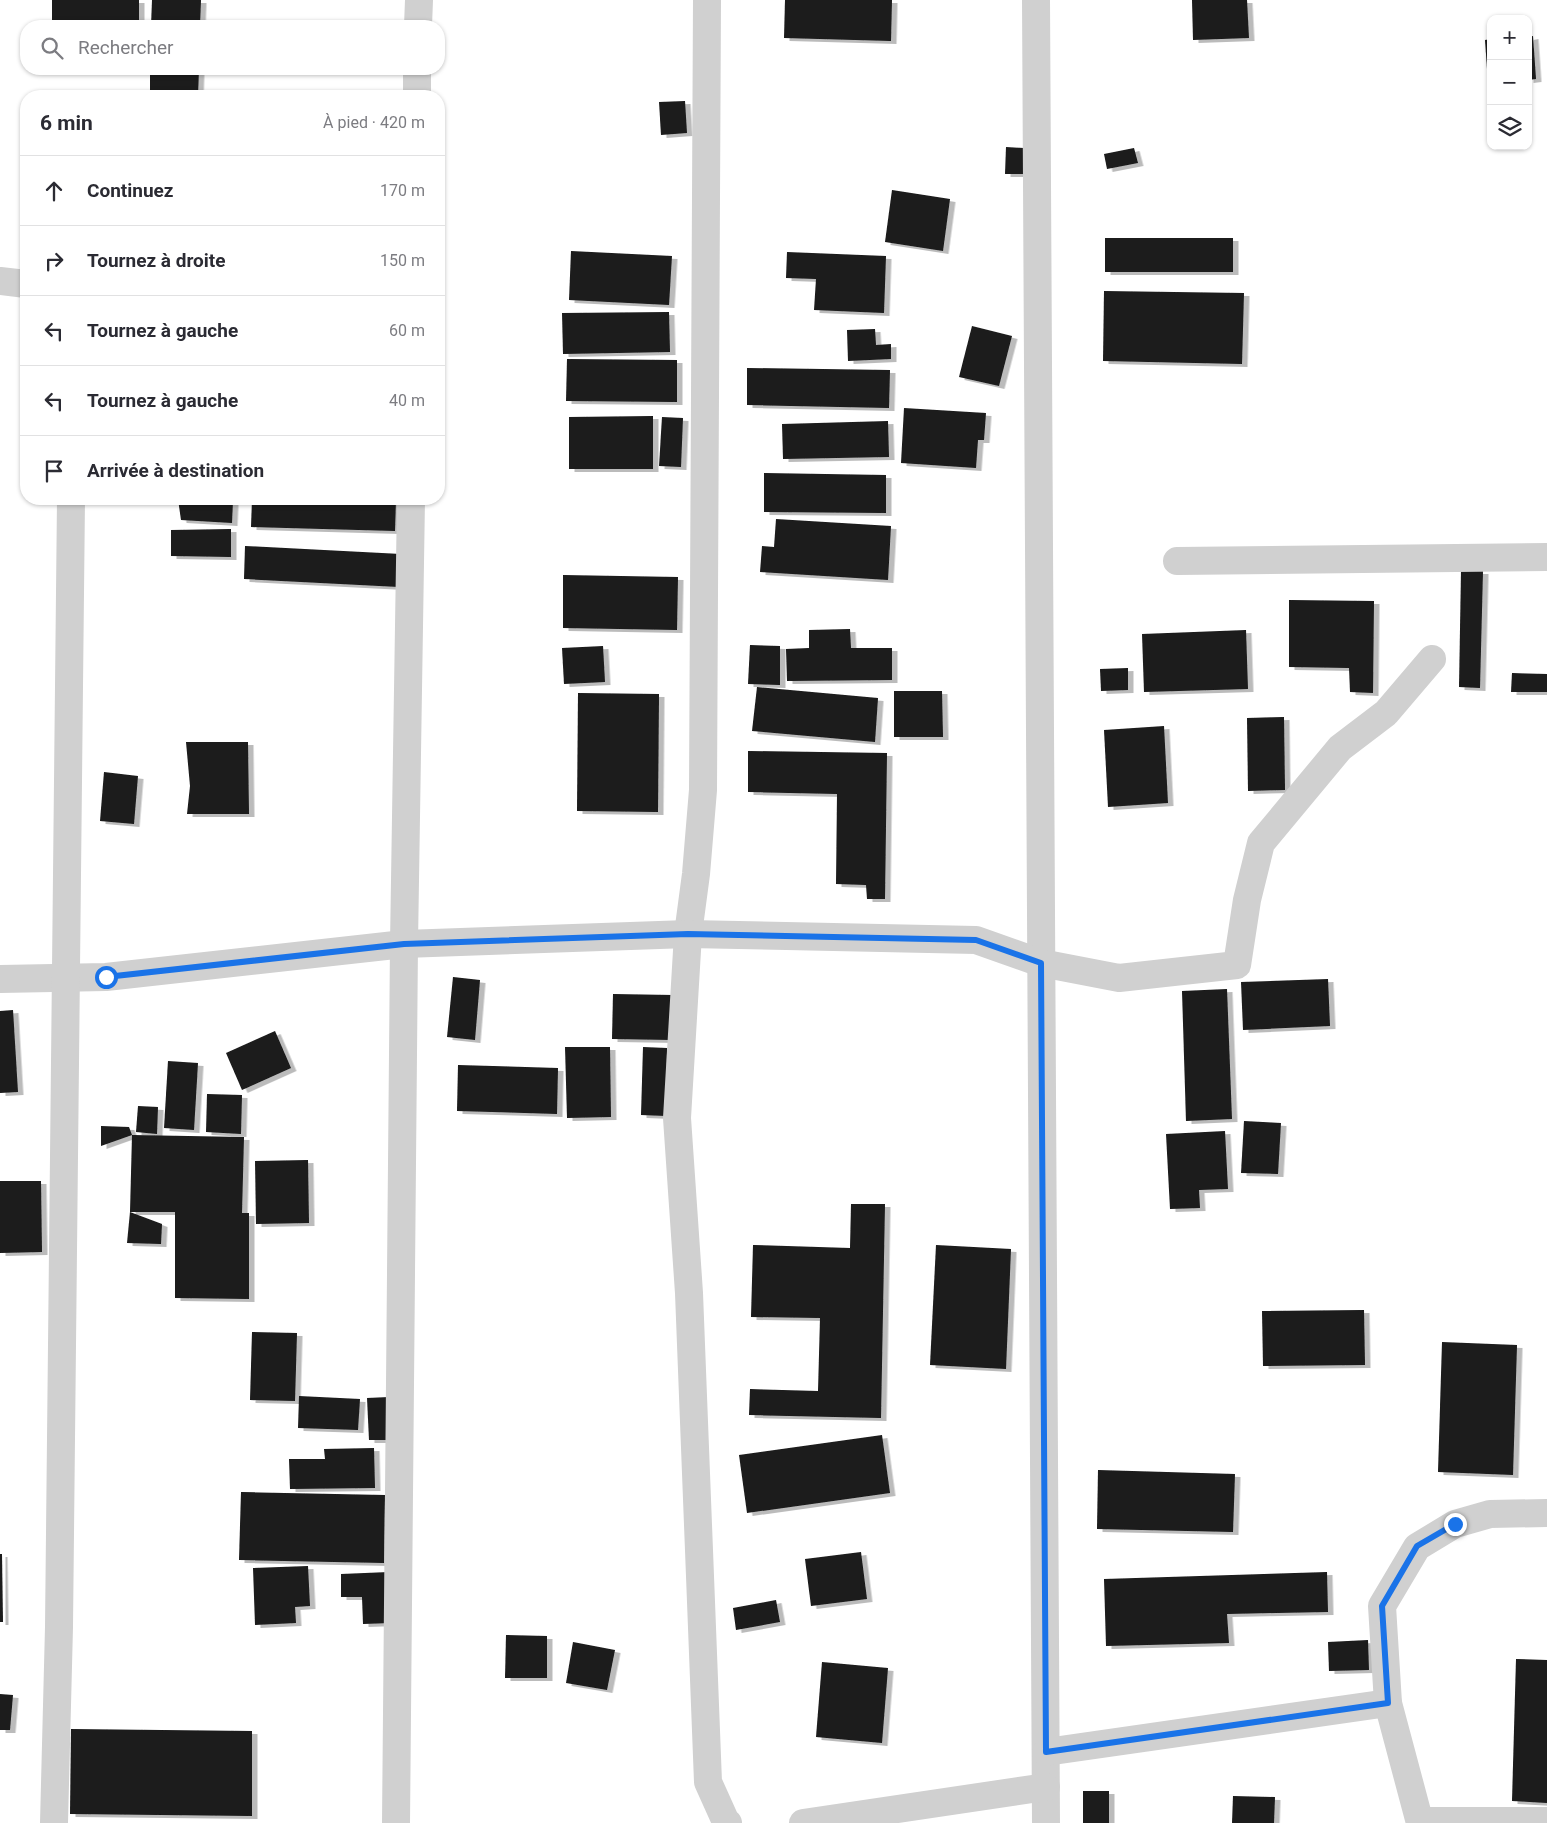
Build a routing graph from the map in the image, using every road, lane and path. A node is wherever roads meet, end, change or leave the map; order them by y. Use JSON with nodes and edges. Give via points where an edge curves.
{"nodes":[{"id":1,"x":418,"y":0,"type":"edge"},
{"id":2,"x":707,"y":0,"type":"edge"},
{"id":3,"x":1036,"y":0,"type":"edge"},
{"id":4,"x":418,"y":20,"type":"edge"},
{"id":5,"x":418,"y":75,"type":"edge"},
{"id":6,"x":417,"y":90,"type":"edge"},
{"id":7,"x":0,"y":281,"type":"edge"},
{"id":8,"x":20,"y":283,"type":"edge"},
{"id":9,"x":71,"y":505,"type":"edge"},
{"id":10,"x":411,"y":505,"type":"edge"},
{"id":11,"x":1547,"y":557,"type":"edge"},
{"id":12,"x":1177,"y":561,"type":"dead end"},
{"id":13,"x":1432,"y":659,"type":"dead end"},
{"id":14,"x":688,"y":934,"type":"junction"},
{"id":15,"x":404,"y":944,"type":"junction"},
{"id":16,"x":1041,"y":963,"type":"junction"},
{"id":17,"x":66,"y":978,"type":"junction"},
{"id":18,"x":0,"y":979,"type":"edge"},
{"id":19,"x":1547,"y":1513,"type":"edge"},
{"id":20,"x":1388,"y":1703,"type":"junction"},
{"id":21,"x":1046,"y":1752,"type":"junction"},
{"id":22,"x":1046,"y":1787,"type":"junction"},
{"id":23,"x":724,"y":1820,"type":"edge"},
{"id":24,"x":1421,"y":1822,"type":"edge"},
{"id":25,"x":1547,"y":1822,"type":"edge"},
{"id":26,"x":54,"y":1823,"type":"edge"},
{"id":27,"x":396,"y":1823,"type":"edge"},
{"id":28,"x":804,"y":1823,"type":"edge"},
{"id":29,"x":1046,"y":1823,"type":"edge"}],
"edges":[{"from":1,"to":4,"type":"street"},
{"from":2,"to":14,"type":"street","via":[[704,790]]},
{"from":3,"to":16,"type":"street"},
{"from":5,"to":6,"type":"street"},
{"from":7,"to":8,"type":"street"},
{"from":9,"to":17,"type":"street"},
{"from":10,"to":15,"type":"street"},
{"from":11,"to":12,"type":"street"},
{"from":13,"to":16,"type":"street","via":[[1386,714],[1340,748],[1261,842],[1247,900],[1237,964],[1118,978]]},
{"from":14,"to":15,"type":"street"},
{"from":14,"to":16,"type":"street","via":[[976,940]]},
{"from":14,"to":23,"type":"street","via":[[677,1118],[688,1293],[708,1782]]},
{"from":15,"to":17,"type":"street","via":[[106,977]]},
{"from":15,"to":27,"type":"street"},
{"from":16,"to":21,"type":"street"},
{"from":17,"to":18,"type":"street"},
{"from":17,"to":26,"type":"street"},
{"from":19,"to":20,"type":"street","via":[[1490,1514],[1455,1524],[1417,1546],[1382,1606]]},
{"from":20,"to":21,"type":"street"},
{"from":20,"to":24,"type":"street"},
{"from":21,"to":22,"type":"street"},
{"from":22,"to":28,"type":"street"},
{"from":22,"to":29,"type":"street"},
{"from":24,"to":25,"type":"street"}]}
